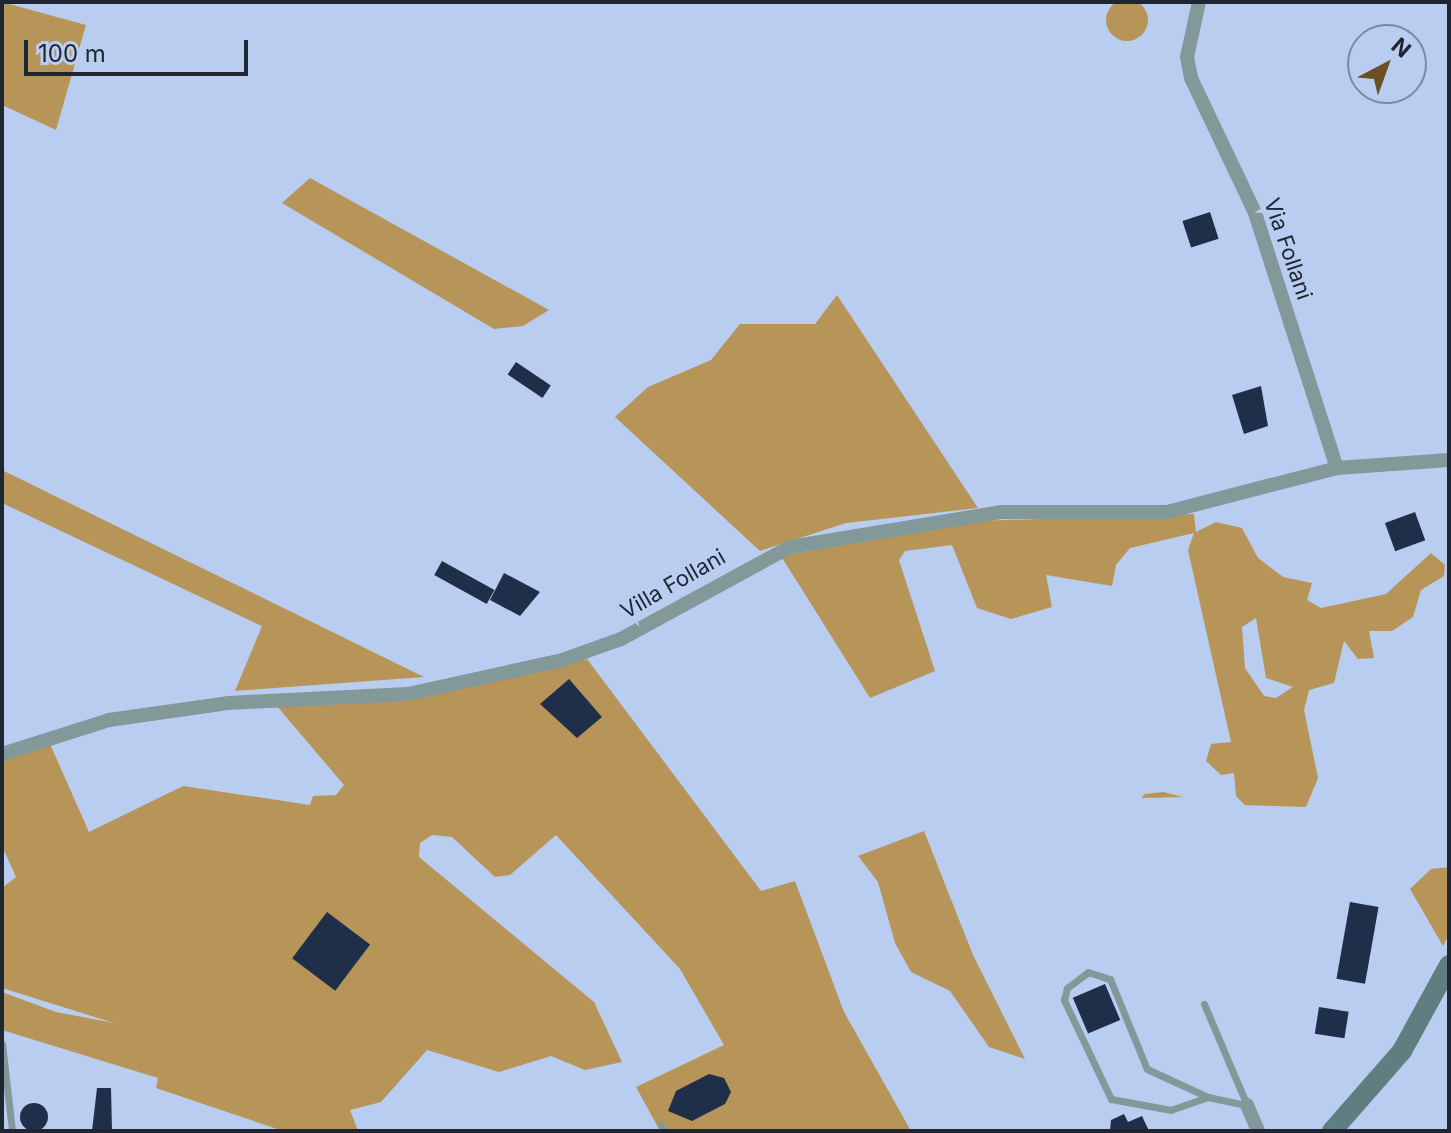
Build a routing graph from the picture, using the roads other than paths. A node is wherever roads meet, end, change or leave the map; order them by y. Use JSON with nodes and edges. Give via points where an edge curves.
{"nodes":[{"id":1,"x":1199,"y":2,"type":"edge"},
{"id":2,"x":1449,"y":460,"type":"edge"},
{"id":3,"x":1337,"y":468,"type":"junction"},
{"id":4,"x":2,"y":754,"type":"edge"},
{"id":5,"x":1449,"y":965,"type":"edge"},
{"id":6,"x":1204,"y":1004,"type":"dead end"},
{"id":7,"x":2,"y":1044,"type":"edge"},
{"id":8,"x":1208,"y":1097,"type":"junction"},
{"id":9,"x":1247,"y":1105,"type":"junction"},
{"id":10,"x":12,"y":1131,"type":"edge"},
{"id":11,"x":1258,"y":1131,"type":"edge"},
{"id":12,"x":1332,"y":1131,"type":"edge"}],
"edges":[{"from":1,"to":3,"type":"street","name":"Via Follani","via":[[1187,57],[1191,78],[1255,213]]},
{"from":2,"to":3,"type":"street","name":"Villa Follani"},
{"from":3,"to":4,"type":"street","name":"Villa Follani","via":[[1167,512],[1002,512],[790,547],[621,639],[561,660],[408,694],[228,703],[109,720]]},
{"from":5,"to":12,"type":"main road","via":[[1402,1051]]},
{"from":6,"to":9,"type":"lane"},
{"from":7,"to":10,"type":"lane"},
{"from":8,"to":8,"type":"lane","via":[[1171,1110],[1111,1099],[1064,1000],[1067,988],[1088,972],[1110,979],[1147,1069]]},
{"from":8,"to":9,"type":"lane"},
{"from":9,"to":11,"type":"street"}]}
